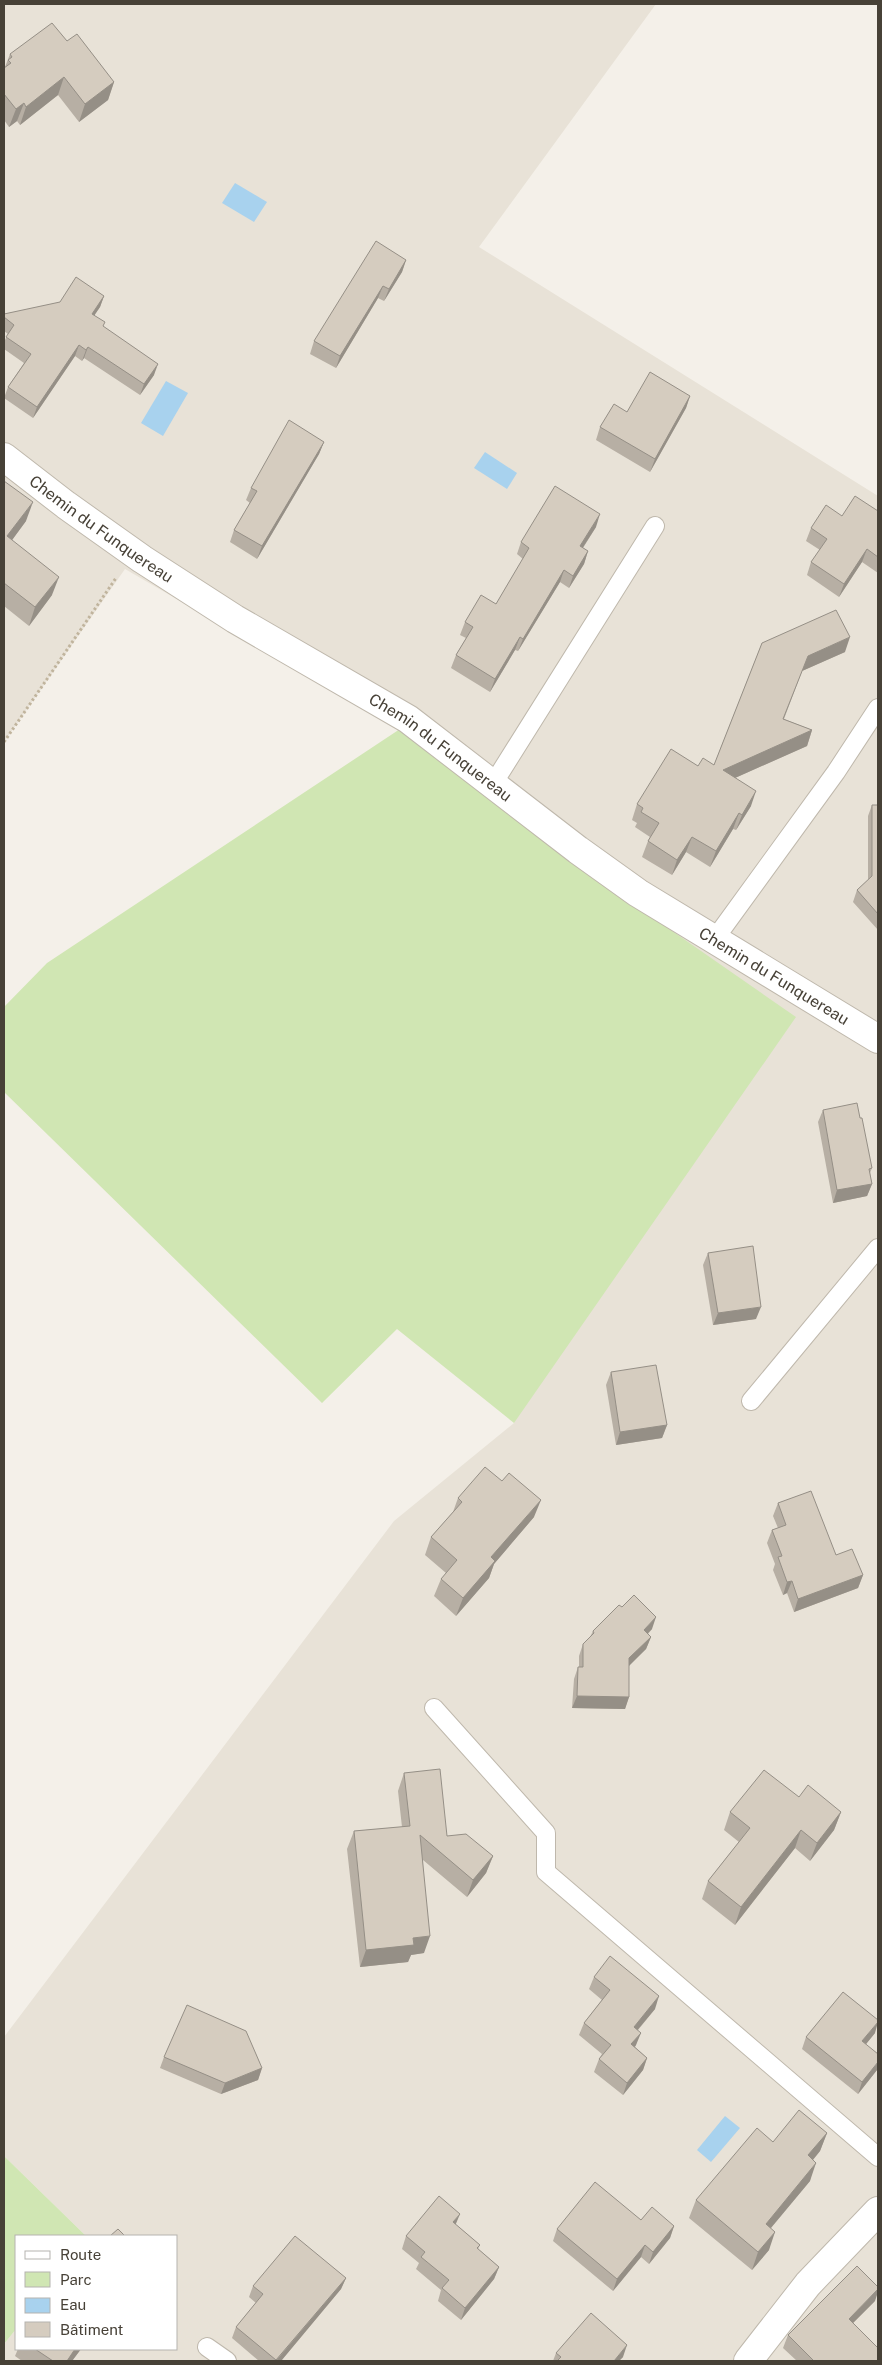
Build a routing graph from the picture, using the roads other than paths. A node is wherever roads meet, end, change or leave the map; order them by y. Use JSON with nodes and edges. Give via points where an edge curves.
{"nodes":[{"id":1,"x":4,"y":456,"type":"edge"},
{"id":2,"x":655,"y":526,"type":"dead end"},
{"id":3,"x":878,"y":708,"type":"edge"},
{"id":4,"x":493,"y":784,"type":"junction"},
{"id":5,"x":714,"y":940,"type":"junction"},
{"id":6,"x":878,"y":1039,"type":"edge"},
{"id":7,"x":878,"y":1248,"type":"edge"},
{"id":8,"x":751,"y":1401,"type":"dead end"},
{"id":9,"x":434,"y":1708,"type":"dead end"},
{"id":10,"x":878,"y":2156,"type":"edge"},
{"id":11,"x":878,"y":2211,"type":"edge"},
{"id":12,"x":207,"y":2347,"type":"dead end"},
{"id":13,"x":227,"y":2361,"type":"edge"},
{"id":14,"x":748,"y":2361,"type":"edge"}],
"edges":[{"from":1,"to":4,"type":"street","name":"Chemin du Funquereau","via":[[133,553],[235,619],[408,719]]},
{"from":2,"to":4,"type":"lane"},
{"from":3,"to":5,"type":"lane","via":[[836,772]]},
{"from":4,"to":5,"type":"street","name":"Chemin du Funquereau","via":[[606,871]]},
{"from":5,"to":6,"type":"street","name":"Chemin du Funquereau"},
{"from":7,"to":8,"type":"lane"},
{"from":9,"to":10,"type":"lane","via":[[546,1832],[546,1872]]},
{"from":11,"to":14,"type":"street","via":[[808,2284]]},
{"from":12,"to":13,"type":"lane"}]}
